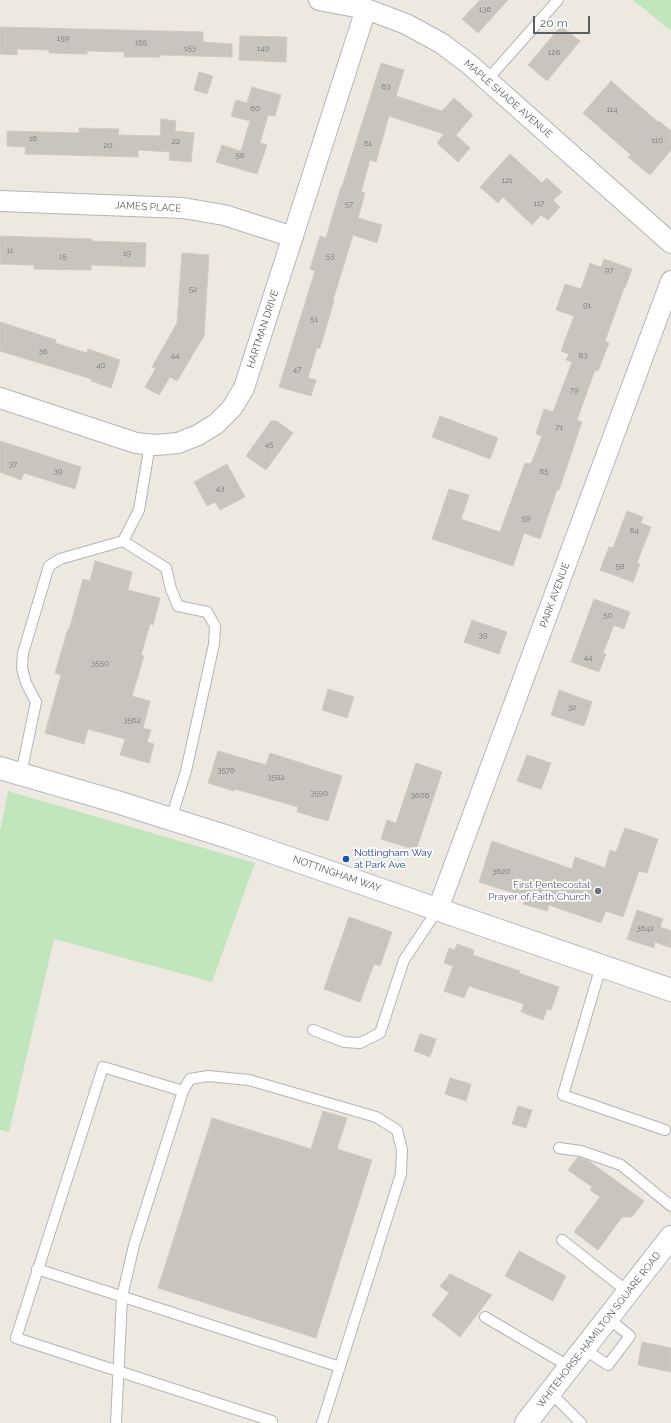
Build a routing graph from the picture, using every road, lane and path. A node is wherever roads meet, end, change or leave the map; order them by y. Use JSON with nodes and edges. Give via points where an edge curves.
{"nodes":[{"id":1,"x":319,"y":0,"type":"edge"},
{"id":2,"x":558,"y":0,"type":"edge"},
{"id":3,"x":366,"y":9,"type":"junction"},
{"id":4,"x":487,"y":80,"type":"junction"},
{"id":5,"x":0,"y":201,"type":"edge"},
{"id":6,"x":293,"y":237,"type":"junction"},
{"id":7,"x":671,"y":243,"type":"edge"},
{"id":8,"x":671,"y":281,"type":"edge"},
{"id":9,"x":0,"y":398,"type":"edge"},
{"id":10,"x":150,"y":444,"type":"junction"},
{"id":11,"x":123,"y":541,"type":"junction"},
{"id":12,"x":0,"y":768,"type":"edge"},
{"id":13,"x":21,"y":774,"type":"junction"},
{"id":14,"x":172,"y":819,"type":"junction"},
{"id":15,"x":438,"y":909,"type":"junction"},
{"id":16,"x":601,"y":966,"type":"junction"},
{"id":17,"x":671,"y":990,"type":"edge"},
{"id":18,"x":313,"y":1030,"type":"dead end"},
{"id":19,"x":183,"y":1091,"type":"junction"},
{"id":20,"x":665,"y":1130,"type":"dead end"},
{"id":21,"x":559,"y":1148,"type":"dead end"},
{"id":22,"x":671,"y":1206,"type":"edge"},
{"id":23,"x":671,"y":1237,"type":"edge"},
{"id":24,"x":562,"y":1240,"type":"dead end"},
{"id":25,"x":37,"y":1269,"type":"junction"},
{"id":26,"x":628,"y":1292,"type":"junction"},
{"id":27,"x":122,"y":1297,"type":"junction"},
{"id":28,"x":485,"y":1317,"type":"dead end"},
{"id":29,"x":608,"y":1318,"type":"junction"},
{"id":30,"x":584,"y":1349,"type":"junction"},
{"id":31,"x":340,"y":1367,"type":"junction"},
{"id":32,"x":570,"y":1367,"type":"junction"},
{"id":33,"x":118,"y":1372,"type":"junction"},
{"id":34,"x":550,"y":1392,"type":"junction"},
{"id":35,"x":272,"y":1421,"type":"dead end"},
{"id":36,"x":116,"y":1423,"type":"edge"},
{"id":37,"x":322,"y":1423,"type":"edge"},
{"id":38,"x":526,"y":1423,"type":"edge"},
{"id":39,"x":581,"y":1423,"type":"edge"}],
"edges":[{"from":1,"to":3,"type":"street","name":"MAPLE SHADE AVENUE"},
{"from":2,"to":4,"type":"lane"},
{"from":3,"to":4,"type":"street","name":"MAPLE SHADE AVENUE","via":[[406,24],[441,43]]},
{"from":3,"to":6,"type":"street","name":"HARTMAN DRIVE"},
{"from":4,"to":7,"type":"street","name":"MAPLE SHADE AVENUE"},
{"from":5,"to":6,"type":"street","name":"JAMES PLACE","via":[[183,208],[224,215]]},
{"from":6,"to":10,"type":"street","name":"HARTMAN DRIVE","via":[[244,388],[232,408],[216,424],[198,435],[178,443]]},
{"from":8,"to":15,"type":"street","name":"PARK AVENUE"},
{"from":9,"to":10,"type":"street","name":"HARTMAN DRIVE","via":[[136,443]]},
{"from":10,"to":11,"type":"lane","via":[[139,510]]},
{"from":11,"to":13,"type":"lane","via":[[60,559],[49,566],[23,653],[22,668],[36,702]]},
{"from":11,"to":14,"type":"lane","via":[[166,568],[178,606],[207,612],[215,626],[214,644],[186,771]]},
{"from":12,"to":13,"type":"street","name":"NOTTINGHAM WAY"},
{"from":13,"to":14,"type":"street","name":"NOTTINGHAM WAY"},
{"from":14,"to":15,"type":"street","name":"NOTTINGHAM WAY"},
{"from":15,"to":16,"type":"street","name":"NOTTINGHAM WAY"},
{"from":15,"to":18,"type":"lane","via":[[404,960],[380,1033],[360,1043],[344,1042]]},
{"from":16,"to":17,"type":"street","name":"NOTTINGHAM WAY"},
{"from":16,"to":20,"type":"lane","via":[[563,1094]]},
{"from":19,"to":25,"type":"lane","via":[[103,1067]]},
{"from":19,"to":27,"type":"lane","via":[[134,1245]]},
{"from":19,"to":31,"type":"lane","via":[[190,1079],[208,1076],[249,1080],[376,1117],[397,1130],[402,1150],[401,1174]]},
{"from":21,"to":22,"type":"lane","via":[[581,1151],[621,1165]]},
{"from":23,"to":26,"type":"street","name":"WHITEHORSE-HAMILTON SQUARE ROAD"},
{"from":24,"to":26,"type":"lane"},
{"from":25,"to":27,"type":"lane"},
{"from":25,"to":33,"type":"lane","via":[[16,1338]]},
{"from":26,"to":29,"type":"street","name":"WHITEHORSE-HAMILTON SQUARE ROAD"},
{"from":27,"to":31,"type":"lane"},
{"from":27,"to":33,"type":"lane"},
{"from":28,"to":32,"type":"lane"},
{"from":29,"to":30,"type":"street","name":"WHITEHORSE-HAMILTON SQUARE ROAD"},
{"from":29,"to":30,"type":"lane","via":[[630,1336],[608,1365]]},
{"from":30,"to":32,"type":"street","name":"WHITEHORSE-HAMILTON SQUARE ROAD"},
{"from":31,"to":37,"type":"lane"},
{"from":32,"to":34,"type":"street","name":"WHITEHORSE-HAMILTON SQUARE ROAD"},
{"from":33,"to":35,"type":"lane"},
{"from":33,"to":36,"type":"lane"},
{"from":34,"to":38,"type":"street","name":"WHITEHORSE-HAMILTON SQUARE ROAD"},
{"from":34,"to":39,"type":"lane"}]}
